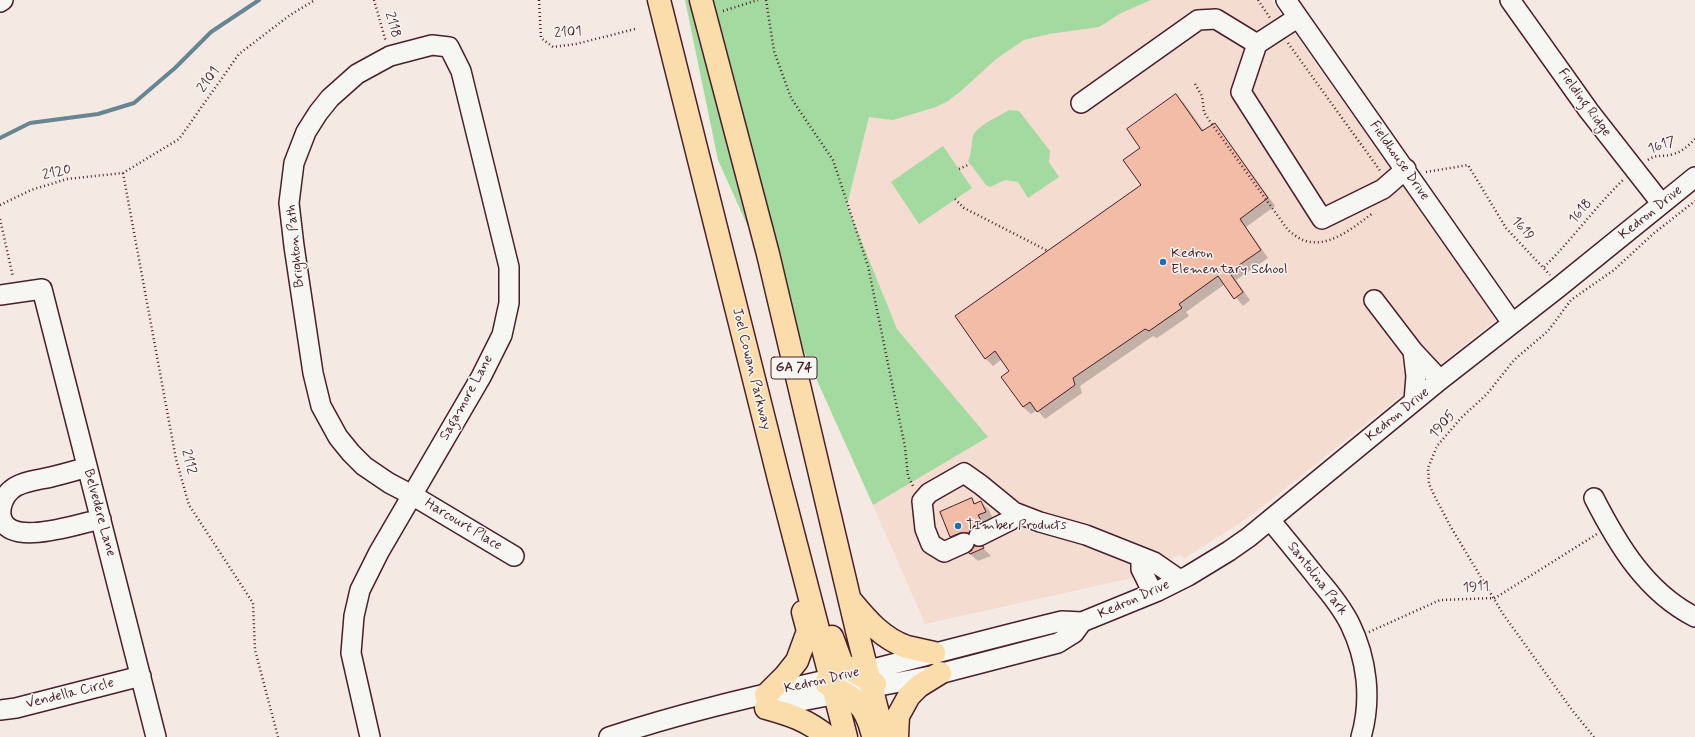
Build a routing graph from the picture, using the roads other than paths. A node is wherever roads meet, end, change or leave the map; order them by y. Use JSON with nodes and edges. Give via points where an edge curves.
{"nodes":[{"id":1,"x":3,"y":0,"type":"edge"},
{"id":2,"x":659,"y":0,"type":"edge"},
{"id":3,"x":701,"y":0,"type":"edge"},
{"id":4,"x":1286,"y":0,"type":"edge"},
{"id":5,"x":1510,"y":0,"type":"edge"},
{"id":6,"x":0,"y":2,"type":"edge"},
{"id":7,"x":1297,"y":18,"type":"junction"},
{"id":8,"x":1257,"y":44,"type":"junction"},
{"id":9,"x":449,"y":46,"type":"joint"},
{"id":10,"x":1080,"y":103,"type":"dead end"},
{"id":11,"x":1406,"y":169,"type":"junction"},
{"id":12,"x":1695,"y":177,"type":"edge"},
{"id":13,"x":1661,"y":203,"type":"junction"},
{"id":14,"x":8,"y":294,"type":"edge"},
{"id":15,"x":1374,"y":300,"type":"dead end"},
{"id":16,"x":1512,"y":323,"type":"junction"},
{"id":17,"x":1413,"y":351,"type":"junction"},
{"id":18,"x":1440,"y":380,"type":"junction"},
{"id":19,"x":1414,"y":401,"type":"junction"},
{"id":20,"x":772,"y":452,"type":"junction"},
{"id":21,"x":87,"y":467,"type":"junction"},
{"id":22,"x":779,"y":479,"type":"junction"},
{"id":23,"x":412,"y":495,"type":"junction"},
{"id":24,"x":1594,"y":498,"type":"dead end"},
{"id":25,"x":1014,"y":512,"type":"junction"},
{"id":26,"x":101,"y":519,"type":"junction"},
{"id":27,"x":1270,"y":520,"type":"junction"},
{"id":28,"x":514,"y":556,"type":"dead end"},
{"id":29,"x":1141,"y":557,"type":"junction"},
{"id":30,"x":1180,"y":580,"type":"junction"},
{"id":31,"x":1153,"y":593,"type":"junction"},
{"id":32,"x":849,"y":599,"type":"junction"},
{"id":33,"x":1695,"y":617,"type":"edge"},
{"id":34,"x":937,"y":663,"type":"junction"},
{"id":35,"x":141,"y":676,"type":"junction"},
{"id":36,"x":869,"y":680,"type":"junction"},
{"id":37,"x":833,"y":686,"type":"junction"},
{"id":38,"x":766,"y":701,"type":"junction"},
{"id":39,"x":0,"y":710,"type":"edge"},
{"id":40,"x":156,"y":737,"type":"edge"},
{"id":41,"x":370,"y":737,"type":"edge"},
{"id":42,"x":609,"y":737,"type":"edge"},
{"id":43,"x":624,"y":737,"type":"edge"},
{"id":44,"x":828,"y":737,"type":"edge"},
{"id":45,"x":846,"y":737,"type":"edge"},
{"id":46,"x":874,"y":737,"type":"edge"},
{"id":47,"x":884,"y":737,"type":"edge"},
{"id":48,"x":897,"y":737,"type":"edge"},
{"id":49,"x":1361,"y":737,"type":"edge"}],
"edges":[{"from":1,"to":6,"type":"street"},
{"from":2,"to":20,"type":"main road","name":"Joel Cowan Parkway","number":"GA 74"},
{"from":3,"to":32,"type":"main road","number":"GA 74","via":[[768,254]]},
{"from":4,"to":7,"type":"street","name":"Fieldhouse Drive"},
{"from":5,"to":13,"type":"street","name":"Fielding Ridge","via":[[1589,111]]},
{"from":7,"to":8,"type":"street"},
{"from":7,"to":11,"type":"street","name":"Fieldhouse Drive"},
{"from":8,"to":10,"type":"street","via":[[1216,19],[1198,20]]},
{"from":8,"to":11,"type":"street","via":[[1241,92],[1322,219],[1383,189]]},
{"from":9,"to":23,"type":"street","name":"Sagamore Lane","via":[[461,71],[509,267],[509,303],[502,335],[481,377]]},
{"from":9,"to":23,"type":"street","name":"Brighton Path","via":[[432,45],[390,56],[357,74],[330,98],[306,132],[294,163],[290,203],[308,344],[321,406],[351,453],[364,466]]},
{"from":11,"to":16,"type":"street","name":"Fieldhouse Drive"},
{"from":12,"to":13,"type":"street","name":"Kedron Drive"},
{"from":13,"to":16,"type":"street","name":"Kedron Drive","via":[[1565,293]]},
{"from":14,"to":21,"type":"street","name":"Belvedere Lane","via":[[42,289]]},
{"from":15,"to":17,"type":"street"},
{"from":16,"to":18,"type":"street","name":"Kedron Drive"},
{"from":17,"to":18,"type":"street"},
{"from":17,"to":19,"type":"street","via":[[1416,376]]},
{"from":18,"to":19,"type":"street","name":"Kedron Drive"},
{"from":19,"to":27,"type":"street","name":"Kedron Drive"},
{"from":20,"to":22,"type":"main road","name":"Joel Cowan Parkway","number":"GA 74"},
{"from":20,"to":36,"type":"main road","via":[[792,488],[803,520],[834,644],[842,664]]},
{"from":21,"to":26,"type":"street","name":"Belvedere Lane"},
{"from":21,"to":26,"type":"street","via":[[11,489],[4,497],[1,516],[5,525],[15,532],[24,534]]},
{"from":22,"to":37,"type":"main road","name":"Joel Cowan Parkway","number":"GA 74"},
{"from":22,"to":38,"type":"main road","via":[[779,518],[808,631],[797,661]]},
{"from":23,"to":28,"type":"street","name":"Harcourt Place"},
{"from":23,"to":41,"type":"street","name":"Sagamore Lane","via":[[360,590],[354,616],[351,653]]},
{"from":24,"to":33,"type":"street","via":[[1636,568],[1671,601]]},
{"from":25,"to":25,"type":"street","via":[[964,473],[929,493],[922,501],[925,529],[931,544],[944,552],[1011,520]]},
{"from":25,"to":29,"type":"street","via":[[1086,535]]},
{"from":26,"to":35,"type":"street","name":"Belvedere Lane"},
{"from":27,"to":30,"type":"street","name":"Kedron Drive","via":[[1229,552]]},
{"from":27,"to":49,"type":"street","name":"Santolina Park","via":[[1333,597],[1350,623],[1367,680],[1367,707]]},
{"from":29,"to":30,"type":"street","via":[[1154,562]]},
{"from":29,"to":31,"type":"street","via":[[1141,569]]},
{"from":30,"to":31,"type":"street","name":"Kedron Drive"},
{"from":31,"to":34,"type":"street","name":"Kedron Drive","via":[[1082,622],[1062,621]]},
{"from":32,"to":34,"type":"main road","via":[[885,637]]},
{"from":32,"to":36,"type":"main road","number":"GA 74"},
{"from":34,"to":36,"type":"street","name":"Kedron Drive"},
{"from":34,"to":48,"type":"main road","via":[[909,696],[898,716]]},
{"from":35,"to":39,"type":"street","name":"Vendella Circle"},
{"from":35,"to":40,"type":"street","name":"Belvedere Lane"},
{"from":36,"to":37,"type":"street","name":"Kedron Drive"},
{"from":36,"to":47,"type":"main road","number":"GA 74"},
{"from":37,"to":38,"type":"street","name":"Kedron Drive"},
{"from":37,"to":45,"type":"main road","name":"Joel Cowan Parkway","number":"GA 74"},
{"from":37,"to":46,"type":"main road","via":[[856,699],[869,717]]},
{"from":38,"to":42,"type":"street","name":"Kedron Drive","via":[[704,709]]},
{"from":38,"to":43,"type":"street","name":"Kedron Drive"},
{"from":38,"to":44,"type":"main road","via":[[812,724]]}]}
